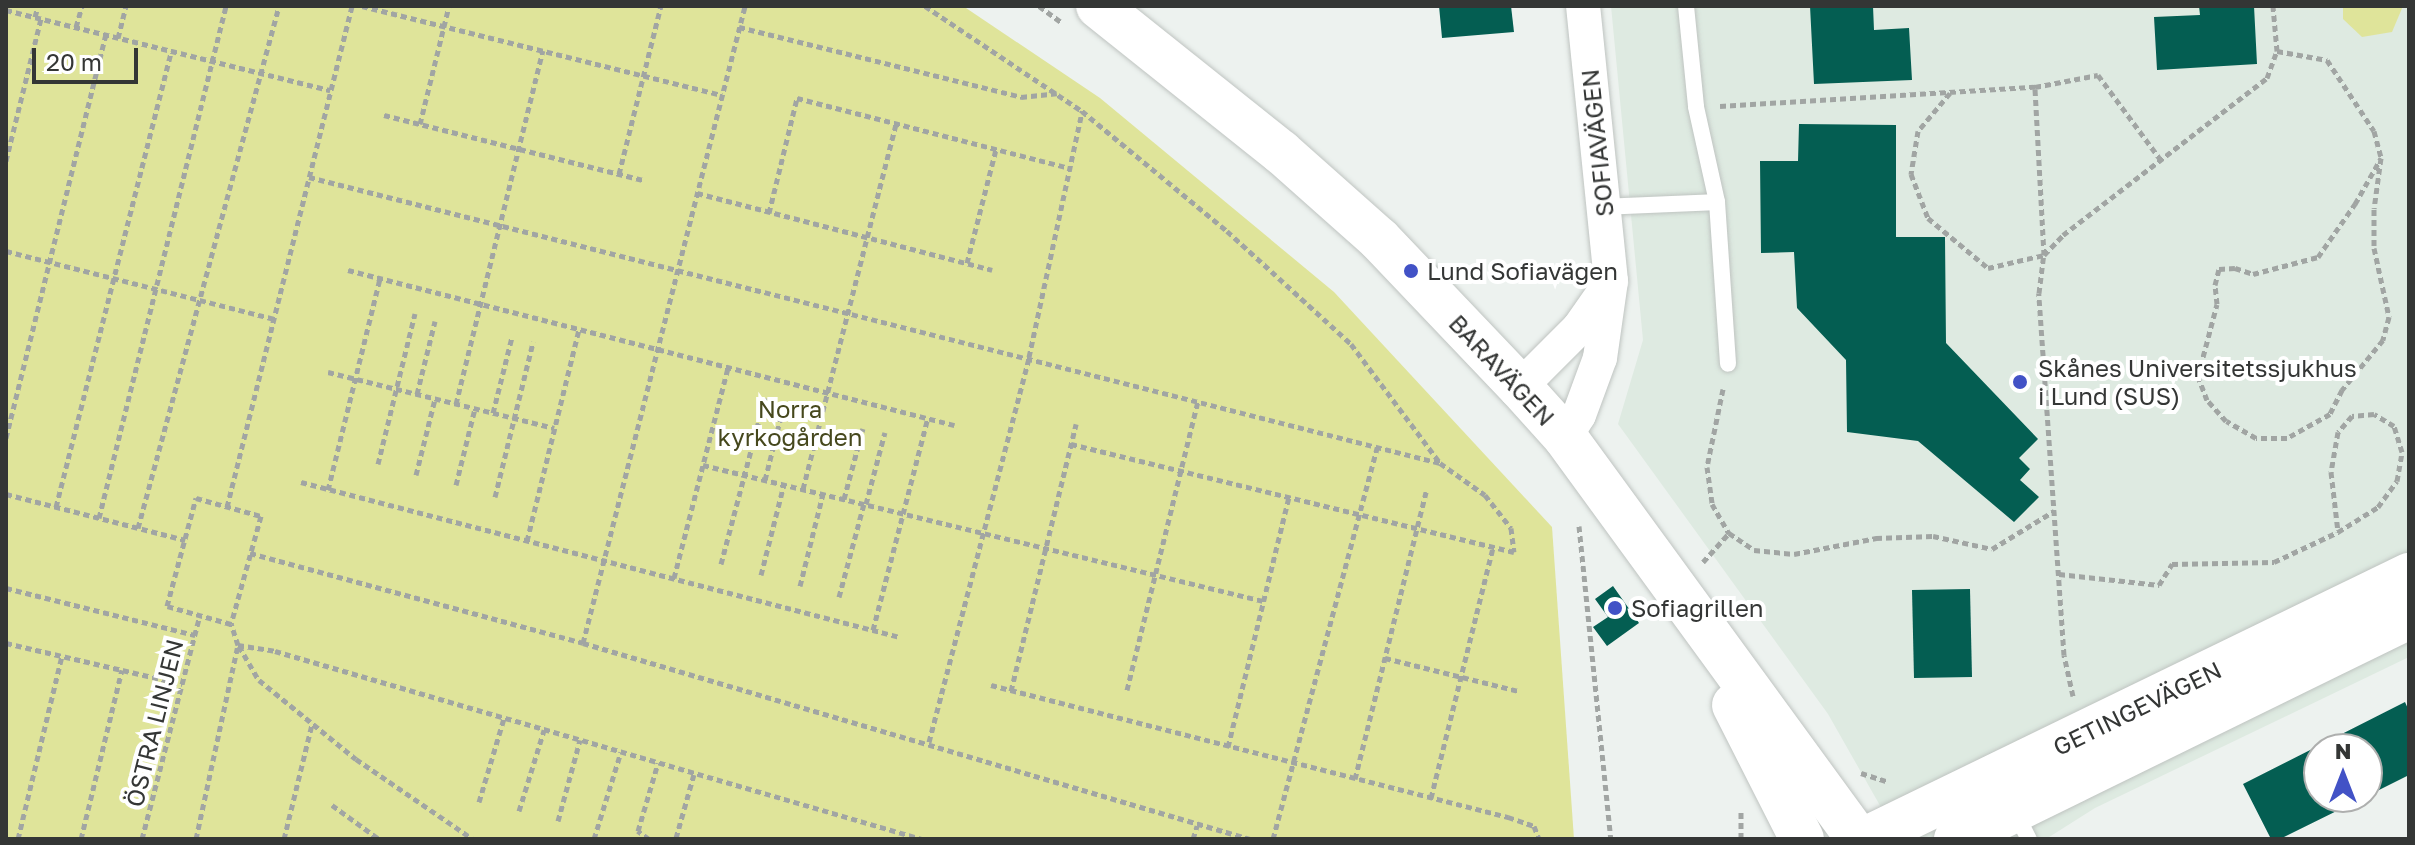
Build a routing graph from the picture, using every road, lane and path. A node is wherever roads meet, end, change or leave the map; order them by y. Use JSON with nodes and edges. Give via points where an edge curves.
{"nodes":[{"id":1,"x":38,"y":6,"type":"edge"},
{"id":2,"x":82,"y":6,"type":"edge"},
{"id":3,"x":126,"y":6,"type":"edge"},
{"id":4,"x":226,"y":6,"type":"edge"},
{"id":5,"x":279,"y":6,"type":"edge"},
{"id":6,"x":352,"y":6,"type":"edge"},
{"id":7,"x":362,"y":6,"type":"edge"},
{"id":8,"x":449,"y":6,"type":"edge"},
{"id":9,"x":661,"y":6,"type":"edge"},
{"id":10,"x":745,"y":6,"type":"edge"},
{"id":11,"x":925,"y":6,"type":"edge"},
{"id":12,"x":1039,"y":6,"type":"edge"},
{"id":13,"x":1583,"y":6,"type":"edge"},
{"id":14,"x":1686,"y":6,"type":"edge"},
{"id":15,"x":2273,"y":6,"type":"edge"},
{"id":16,"x":6,"y":10,"type":"edge"},
{"id":17,"x":1080,"y":14,"type":"edge"},
{"id":18,"x":38,"y":18,"type":"junction"},
{"id":19,"x":444,"y":26,"type":"junction"},
{"id":20,"x":76,"y":27,"type":"junction"},
{"id":21,"x":739,"y":27,"type":"junction"},
{"id":22,"x":106,"y":35,"type":"junction"},
{"id":23,"x":118,"y":38,"type":"junction"},
{"id":24,"x":171,"y":51,"type":"junction"},
{"id":25,"x":543,"y":51,"type":"junction"},
{"id":26,"x":2277,"y":51,"type":"junction"},
{"id":27,"x":212,"y":61,"type":"junction"},
{"id":28,"x":262,"y":73,"type":"junction"},
{"id":29,"x":644,"y":75,"type":"junction"},
{"id":30,"x":2035,"y":87,"type":"junction"},
{"id":31,"x":330,"y":90,"type":"junction"},
{"id":32,"x":1057,"y":93,"type":"junction"},
{"id":33,"x":1950,"y":93,"type":"junction"},
{"id":34,"x":722,"y":95,"type":"junction"},
{"id":35,"x":1696,"y":107,"type":"junction"},
{"id":36,"x":1082,"y":111,"type":"junction"},
{"id":37,"x":384,"y":115,"type":"dead end"},
{"id":38,"x":420,"y":124,"type":"junction"},
{"id":39,"x":896,"y":124,"type":"junction"},
{"id":40,"x":519,"y":149,"type":"junction"},
{"id":41,"x":996,"y":149,"type":"junction"},
{"id":42,"x":2381,"y":158,"type":"junction"},
{"id":43,"x":2161,"y":160,"type":"junction"},
{"id":44,"x":6,"y":161,"type":"edge"},
{"id":45,"x":1070,"y":168,"type":"junction"},
{"id":46,"x":619,"y":174,"type":"junction"},
{"id":47,"x":309,"y":177,"type":"junction"},
{"id":48,"x":643,"y":180,"type":"dead end"},
{"id":49,"x":697,"y":193,"type":"junction"},
{"id":50,"x":1717,"y":202,"type":"junction"},
{"id":51,"x":1603,"y":207,"type":"junction"},
{"id":52,"x":769,"y":213,"type":"junction"},
{"id":53,"x":500,"y":225,"type":"junction"},
{"id":54,"x":867,"y":238,"type":"junction"},
{"id":55,"x":6,"y":251,"type":"edge"},
{"id":56,"x":2044,"y":255,"type":"junction"},
{"id":57,"x":51,"y":262,"type":"junction"},
{"id":58,"x":967,"y":263,"type":"junction"},
{"id":59,"x":678,"y":269,"type":"junction"},
{"id":60,"x":348,"y":270,"type":"dead end"},
{"id":61,"x":992,"y":270,"type":"dead end"},
{"id":62,"x":112,"y":278,"type":"junction"},
{"id":63,"x":380,"y":278,"type":"junction"},
{"id":64,"x":1611,"y":281,"type":"junction"},
{"id":65,"x":154,"y":288,"type":"junction"},
{"id":66,"x":200,"y":300,"type":"junction"},
{"id":67,"x":481,"y":304,"type":"junction"},
{"id":68,"x":848,"y":312,"type":"junction"},
{"id":69,"x":415,"y":313,"type":"dead end"},
{"id":70,"x":274,"y":319,"type":"junction"},
{"id":71,"x":435,"y":321,"type":"dead end"},
{"id":72,"x":579,"y":329,"type":"junction"},
{"id":73,"x":512,"y":337,"type":"dead end"},
{"id":74,"x":533,"y":342,"type":"dead end"},
{"id":75,"x":657,"y":350,"type":"junction"},
{"id":76,"x":1029,"y":357,"type":"junction"},
{"id":77,"x":1728,"y":364,"type":"joint"},
{"id":78,"x":728,"y":367,"type":"junction"},
{"id":79,"x":328,"y":372,"type":"dead end"},
{"id":80,"x":355,"y":380,"type":"junction"},
{"id":81,"x":1520,"y":387,"type":"junction"},
{"id":82,"x":396,"y":390,"type":"junction"},
{"id":83,"x":828,"y":393,"type":"junction"},
{"id":84,"x":417,"y":394,"type":"junction"},
{"id":85,"x":765,"y":398,"type":"dead end"},
{"id":86,"x":435,"y":399,"type":"junction"},
{"id":87,"x":1198,"y":401,"type":"junction"},
{"id":88,"x":456,"y":404,"type":"junction"},
{"id":89,"x":784,"y":405,"type":"dead end"},
{"id":90,"x":475,"y":408,"type":"junction"},
{"id":91,"x":493,"y":413,"type":"junction"},
{"id":92,"x":515,"y":418,"type":"junction"},
{"id":93,"x":928,"y":418,"type":"junction"},
{"id":94,"x":1076,"y":424,"type":"dead end"},
{"id":95,"x":954,"y":425,"type":"dead end"},
{"id":96,"x":554,"y":428,"type":"junction"},
{"id":97,"x":863,"y":428,"type":"dead end"},
{"id":98,"x":885,"y":432,"type":"dead end"},
{"id":99,"x":1565,"y":437,"type":"junction"},
{"id":100,"x":6,"y":438,"type":"edge"},
{"id":101,"x":1071,"y":444,"type":"junction"},
{"id":102,"x":1377,"y":447,"type":"junction"},
{"id":103,"x":1440,"y":463,"type":"junction"},
{"id":104,"x":378,"y":464,"type":"dead end"},
{"id":105,"x":703,"y":465,"type":"junction"},
{"id":106,"x":1181,"y":471,"type":"junction"},
{"id":107,"x":416,"y":475,"type":"dead end"},
{"id":108,"x":745,"y":475,"type":"junction"},
{"id":109,"x":765,"y":480,"type":"junction"},
{"id":110,"x":301,"y":482,"type":"dead end"},
{"id":111,"x":784,"y":484,"type":"junction"},
{"id":112,"x":456,"y":485,"type":"dead end"},
{"id":113,"x":803,"y":489,"type":"junction"},
{"id":114,"x":328,"y":490,"type":"junction"},
{"id":115,"x":1426,"y":492,"type":"dead end"},
{"id":116,"x":6,"y":494,"type":"edge"},
{"id":117,"x":823,"y":494,"type":"junction"},
{"id":118,"x":495,"y":497,"type":"dead end"},
{"id":119,"x":1289,"y":497,"type":"junction"},
{"id":120,"x":844,"y":499,"type":"junction"},
{"id":121,"x":865,"y":504,"type":"junction"},
{"id":122,"x":56,"y":507,"type":"junction"},
{"id":123,"x":227,"y":507,"type":"junction"},
{"id":124,"x":2054,"y":511,"type":"junction"},
{"id":125,"x":904,"y":513,"type":"junction"},
{"id":126,"x":1359,"y":514,"type":"junction"},
{"id":127,"x":99,"y":518,"type":"junction"},
{"id":128,"x":138,"y":528,"type":"junction"},
{"id":129,"x":1417,"y":528,"type":"junction"},
{"id":130,"x":983,"y":532,"type":"junction"},
{"id":131,"x":2338,"y":532,"type":"junction"},
{"id":132,"x":1729,"y":533,"type":"junction"},
{"id":133,"x":1588,"y":537,"type":"dead end"},
{"id":134,"x":185,"y":540,"type":"junction"},
{"id":135,"x":527,"y":541,"type":"junction"},
{"id":136,"x":1493,"y":547,"type":"junction"},
{"id":137,"x":1046,"y":548,"type":"junction"},
{"id":138,"x":250,"y":553,"type":"junction"},
{"id":139,"x":604,"y":561,"type":"junction"},
{"id":140,"x":721,"y":564,"type":"dead end"},
{"id":141,"x":1702,"y":564,"type":"dead end"},
{"id":142,"x":1155,"y":574,"type":"junction"},
{"id":143,"x":2059,"y":574,"type":"junction"},
{"id":144,"x":761,"y":575,"type":"dead end"},
{"id":145,"x":2409,"y":575,"type":"edge"},
{"id":146,"x":674,"y":578,"type":"junction"},
{"id":147,"x":800,"y":586,"type":"dead end"},
{"id":148,"x":6,"y":588,"type":"edge"},
{"id":149,"x":839,"y":597,"type":"dead end"},
{"id":150,"x":1263,"y":601,"type":"junction"},
{"id":151,"x":1689,"y":609,"type":"junction"},
{"id":152,"x":200,"y":615,"type":"junction"},
{"id":153,"x":2409,"y":617,"type":"edge"},
{"id":154,"x":231,"y":624,"type":"junction"},
{"id":155,"x":873,"y":630,"type":"junction"},
{"id":156,"x":195,"y":635,"type":"junction"},
{"id":157,"x":900,"y":637,"type":"dead end"},
{"id":158,"x":6,"y":643,"type":"edge"},
{"id":159,"x":583,"y":643,"type":"junction"},
{"id":160,"x":238,"y":645,"type":"junction"},
{"id":161,"x":62,"y":656,"type":"junction"},
{"id":162,"x":1385,"y":658,"type":"junction"},
{"id":163,"x":122,"y":670,"type":"junction"},
{"id":164,"x":1461,"y":677,"type":"junction"},
{"id":165,"x":182,"y":684,"type":"junction"},
{"id":166,"x":991,"y":685,"type":"dead end"},
{"id":167,"x":1127,"y":690,"type":"dead end"},
{"id":168,"x":1011,"y":691,"type":"junction"},
{"id":169,"x":1518,"y":691,"type":"dead end"},
{"id":170,"x":2075,"y":705,"type":"dead end"},
{"id":171,"x":504,"y":718,"type":"junction"},
{"id":172,"x":312,"y":724,"type":"junction"},
{"id":173,"x":544,"y":730,"type":"junction"},
{"id":174,"x":580,"y":740,"type":"junction"},
{"id":175,"x":929,"y":742,"type":"junction"},
{"id":176,"x":1228,"y":747,"type":"junction"},
{"id":177,"x":621,"y":752,"type":"junction"},
{"id":178,"x":658,"y":763,"type":"junction"},
{"id":179,"x":1293,"y":764,"type":"junction"},
{"id":180,"x":694,"y":774,"type":"junction"},
{"id":181,"x":1355,"y":779,"type":"junction"},
{"id":182,"x":1431,"y":798,"type":"junction"},
{"id":183,"x":479,"y":802,"type":"dead end"},
{"id":184,"x":1741,"y":804,"type":"dead end"},
{"id":185,"x":332,"y":805,"type":"dead end"},
{"id":186,"x":519,"y":811,"type":"dead end"},
{"id":187,"x":558,"y":821,"type":"dead end"},
{"id":188,"x":2022,"y":824,"type":"edge"},
{"id":189,"x":1197,"y":826,"type":"junction"},
{"id":190,"x":676,"y":838,"type":"edge"},
{"id":191,"x":18,"y":839,"type":"edge"},
{"id":192,"x":81,"y":839,"type":"edge"},
{"id":193,"x":142,"y":839,"type":"edge"},
{"id":194,"x":196,"y":839,"type":"edge"},
{"id":195,"x":284,"y":839,"type":"edge"},
{"id":196,"x":379,"y":839,"type":"edge"},
{"id":197,"x":473,"y":839,"type":"edge"},
{"id":198,"x":594,"y":839,"type":"edge"},
{"id":199,"x":649,"y":839,"type":"edge"},
{"id":200,"x":922,"y":839,"type":"edge"},
{"id":201,"x":1193,"y":839,"type":"edge"},
{"id":202,"x":1250,"y":839,"type":"edge"},
{"id":203,"x":1273,"y":839,"type":"edge"},
{"id":204,"x":1539,"y":839,"type":"edge"},
{"id":205,"x":1611,"y":839,"type":"edge"},
{"id":206,"x":1741,"y":839,"type":"edge"},
{"id":207,"x":1802,"y":839,"type":"edge"},
{"id":208,"x":1858,"y":839,"type":"edge"},
{"id":209,"x":1865,"y":839,"type":"edge"},
{"id":210,"x":1956,"y":839,"type":"edge"}],
"edges":[{"from":1,"to":18,"type":"path"},
{"from":2,"to":20,"type":"path"},
{"from":3,"to":23,"type":"path"},
{"from":4,"to":27,"type":"path"},
{"from":5,"to":28,"type":"path"},
{"from":6,"to":31,"type":"path"},
{"from":7,"to":19,"type":"path"},
{"from":8,"to":19,"type":"path"},
{"from":9,"to":29,"type":"path"},
{"from":10,"to":21,"type":"path"},
{"from":11,"to":32,"type":"path"},
{"from":12,"to":17,"type":"path"},
{"from":13,"to":51,"type":"street","name":"SOFIAVÄGEN"},
{"from":14,"to":35,"type":"lane"},
{"from":15,"to":26,"type":"path"},
{"from":16,"to":18,"type":"path"},
{"from":17,"to":81,"type":"street","name":"BARAVÄGEN","via":[[1281,152],[1379,239]]},
{"from":18,"to":20,"type":"path"},
{"from":18,"to":44,"type":"path"},
{"from":19,"to":25,"type":"path"},
{"from":19,"to":38,"type":"path"},
{"from":20,"to":22,"type":"path"},
{"from":21,"to":32,"type":"path","via":[[1021,97]]},
{"from":21,"to":34,"type":"path"},
{"from":22,"to":23,"type":"path"},
{"from":22,"to":57,"type":"path"},
{"from":23,"to":24,"type":"path"},
{"from":24,"to":27,"type":"path"},
{"from":24,"to":62,"type":"path"},
{"from":25,"to":29,"type":"path"},
{"from":25,"to":40,"type":"path"},
{"from":26,"to":42,"type":"path","via":[[2327,60],[2374,131]]},
{"from":26,"to":43,"type":"path","via":[[2267,78]]},
{"from":27,"to":28,"type":"path"},
{"from":27,"to":65,"type":"path"},
{"from":28,"to":31,"type":"path"},
{"from":28,"to":66,"type":"path"},
{"from":29,"to":34,"type":"path"},
{"from":29,"to":46,"type":"path"},
{"from":30,"to":33,"type":"path"},
{"from":30,"to":43,"type":"path","via":[[2098,75]]},
{"from":30,"to":56,"type":"path"},
{"from":31,"to":47,"type":"path"},
{"from":32,"to":36,"type":"path"},
{"from":33,"to":35,"type":"path"},
{"from":33,"to":56,"type":"path","via":[[1918,131],[1911,174],[1928,218],[1988,268]]},
{"from":34,"to":49,"type":"path"},
{"from":35,"to":50,"type":"lane"},
{"from":36,"to":45,"type":"path"},
{"from":36,"to":103,"type":"path","via":[[1227,231],[1351,344]]},
{"from":37,"to":38,"type":"path"},
{"from":38,"to":40,"type":"path"},
{"from":39,"to":41,"type":"path"},
{"from":39,"to":52,"type":"path","via":[[797,98]]},
{"from":39,"to":54,"type":"path"},
{"from":40,"to":46,"type":"path"},
{"from":40,"to":53,"type":"path"},
{"from":41,"to":45,"type":"path"},
{"from":41,"to":58,"type":"path"},
{"from":42,"to":42,"type":"path","via":[[2374,248],[2389,317],[2383,340],[2342,390],[2330,414],[2287,438],[2256,438],[2226,421],[2207,400],[2198,376],[2217,304],[2219,269],[2253,274],[2318,257]]},
{"from":43,"to":56,"type":"path"},
{"from":45,"to":76,"type":"path"},
{"from":46,"to":48,"type":"path"},
{"from":47,"to":53,"type":"path"},
{"from":47,"to":70,"type":"path"},
{"from":49,"to":52,"type":"path"},
{"from":49,"to":59,"type":"path"},
{"from":50,"to":51,"type":"lane"},
{"from":50,"to":77,"type":"lane"},
{"from":51,"to":64,"type":"street","name":"SOFIAVÄGEN"},
{"from":52,"to":54,"type":"path"},
{"from":53,"to":59,"type":"path"},
{"from":53,"to":67,"type":"path"},
{"from":54,"to":58,"type":"path"},
{"from":54,"to":68,"type":"path"},
{"from":55,"to":57,"type":"path"},
{"from":56,"to":124,"type":"path","via":[[2039,293]]},
{"from":57,"to":62,"type":"path"},
{"from":57,"to":100,"type":"path"},
{"from":58,"to":61,"type":"path"},
{"from":59,"to":68,"type":"path"},
{"from":59,"to":75,"type":"path"},
{"from":60,"to":63,"type":"path"},
{"from":62,"to":65,"type":"path"},
{"from":62,"to":122,"type":"path"},
{"from":63,"to":67,"type":"path"},
{"from":63,"to":80,"type":"path"},
{"from":64,"to":81,"type":"street","via":[[1579,328]]},
{"from":64,"to":99,"type":"street","name":"SOFIAVÄGEN","via":[[1600,358]]},
{"from":65,"to":66,"type":"path"},
{"from":65,"to":127,"type":"path"},
{"from":66,"to":70,"type":"path"},
{"from":66,"to":128,"type":"path"},
{"from":67,"to":72,"type":"path"},
{"from":67,"to":88,"type":"path"},
{"from":68,"to":76,"type":"path"},
{"from":68,"to":83,"type":"path"},
{"from":69,"to":82,"type":"path"},
{"from":70,"to":123,"type":"path"},
{"from":71,"to":84,"type":"path"},
{"from":72,"to":75,"type":"path"},
{"from":72,"to":96,"type":"path"},
{"from":73,"to":91,"type":"path"},
{"from":74,"to":92,"type":"path"},
{"from":75,"to":78,"type":"path"},
{"from":75,"to":139,"type":"path"},
{"from":76,"to":87,"type":"path"},
{"from":76,"to":130,"type":"path"},
{"from":77,"to":132,"type":"path","via":[[1707,467],[1712,504]]},
{"from":78,"to":83,"type":"path"},
{"from":78,"to":105,"type":"path"},
{"from":79,"to":80,"type":"path"},
{"from":80,"to":82,"type":"path"},
{"from":80,"to":114,"type":"path"},
{"from":81,"to":99,"type":"street","name":"BARAVÄGEN"},
{"from":82,"to":84,"type":"path"},
{"from":82,"to":104,"type":"path"},
{"from":83,"to":93,"type":"path"},
{"from":83,"to":113,"type":"path"},
{"from":84,"to":86,"type":"path"},
{"from":85,"to":108,"type":"path"},
{"from":86,"to":88,"type":"path"},
{"from":86,"to":107,"type":"path"},
{"from":87,"to":102,"type":"path"},
{"from":87,"to":106,"type":"path"},
{"from":88,"to":90,"type":"path"},
{"from":89,"to":109,"type":"path"},
{"from":90,"to":91,"type":"path"},
{"from":90,"to":112,"type":"path"},
{"from":91,"to":92,"type":"path"},
{"from":92,"to":96,"type":"path"},
{"from":92,"to":118,"type":"path"},
{"from":93,"to":95,"type":"path"},
{"from":93,"to":125,"type":"path"},
{"from":94,"to":101,"type":"path"},
{"from":96,"to":135,"type":"path"},
{"from":97,"to":120,"type":"path"},
{"from":98,"to":121,"type":"path"},
{"from":99,"to":151,"type":"street","name":"BARAVÄGEN"},
{"from":101,"to":106,"type":"path"},
{"from":101,"to":137,"type":"path"},
{"from":102,"to":103,"type":"path"},
{"from":102,"to":126,"type":"path"},
{"from":103,"to":136,"type":"path","via":[[1485,495],[1511,528],[1514,552]]},
{"from":105,"to":108,"type":"path"},
{"from":105,"to":146,"type":"path"},
{"from":106,"to":119,"type":"path"},
{"from":106,"to":142,"type":"path"},
{"from":108,"to":109,"type":"path"},
{"from":108,"to":140,"type":"path"},
{"from":109,"to":111,"type":"path"},
{"from":110,"to":114,"type":"path"},
{"from":111,"to":113,"type":"path"},
{"from":111,"to":144,"type":"path"},
{"from":113,"to":117,"type":"path"},
{"from":114,"to":135,"type":"path"},
{"from":115,"to":129,"type":"path"},
{"from":116,"to":122,"type":"path"},
{"from":117,"to":120,"type":"path"},
{"from":117,"to":147,"type":"path"},
{"from":119,"to":126,"type":"path"},
{"from":119,"to":150,"type":"path"},
{"from":120,"to":121,"type":"path"},
{"from":121,"to":125,"type":"path"},
{"from":121,"to":149,"type":"path"},
{"from":122,"to":127,"type":"path"},
{"from":123,"to":134,"type":"path","via":[[196,498]]},
{"from":123,"to":138,"type":"path","via":[[261,516]]},
{"from":124,"to":132,"type":"path","via":[[1992,549],[1933,536],[1876,538],[1794,554],[1754,550]]},
{"from":124,"to":143,"type":"path"},
{"from":125,"to":130,"type":"path"},
{"from":125,"to":155,"type":"path"},
{"from":126,"to":129,"type":"path"},
{"from":126,"to":179,"type":"path"},
{"from":127,"to":128,"type":"path"},
{"from":128,"to":134,"type":"path"},
{"from":129,"to":136,"type":"path"},
{"from":129,"to":162,"type":"path"},
{"from":130,"to":137,"type":"path"},
{"from":130,"to":175,"type":"path"},
{"from":131,"to":131,"type":"path","via":[[2378,507],[2397,481],[2402,452],[2394,426],[2374,414],[2352,416],[2338,432],[2331,472]]},
{"from":131,"to":143,"type":"path","via":[[2274,562],[2172,564],[2159,585]]},
{"from":132,"to":141,"type":"path"},
{"from":133,"to":205,"type":"path","via":[[1579,524]]},
{"from":134,"to":152,"type":"path","via":[[167,606]]},
{"from":135,"to":139,"type":"path"},
{"from":136,"to":164,"type":"path"},
{"from":137,"to":142,"type":"path"},
{"from":137,"to":168,"type":"path"},
{"from":138,"to":154,"type":"path"},
{"from":138,"to":159,"type":"path"},
{"from":139,"to":146,"type":"path"},
{"from":139,"to":159,"type":"path"},
{"from":142,"to":150,"type":"path"},
{"from":142,"to":167,"type":"path"},
{"from":143,"to":170,"type":"path","via":[[2064,655]]},
{"from":145,"to":209,"type":"street","name":"GETINGEVÄGEN"},
{"from":146,"to":155,"type":"path"},
{"from":148,"to":156,"type":"path"},
{"from":150,"to":176,"type":"path"},
{"from":151,"to":207,"type":"street","name":"BARAVÄGEN"},
{"from":151,"to":208,"type":"street","name":"BARAVÄGEN"},
{"from":152,"to":154,"type":"path"},
{"from":152,"to":156,"type":"path","name":"ÖSTRA LINJEN"},
{"from":153,"to":188,"type":"street","name":"GETINGEVÄGEN"},
{"from":154,"to":160,"type":"path"},
{"from":155,"to":157,"type":"path"},
{"from":156,"to":165,"type":"path","name":"ÖSTRA LINJEN"},
{"from":158,"to":161,"type":"path"},
{"from":159,"to":175,"type":"path"},
{"from":160,"to":171,"type":"path","via":[[275,651]]},
{"from":160,"to":172,"type":"path","via":[[259,680]]},
{"from":160,"to":194,"type":"path"},
{"from":161,"to":163,"type":"path"},
{"from":161,"to":191,"type":"path"},
{"from":162,"to":164,"type":"path"},
{"from":162,"to":181,"type":"path"},
{"from":163,"to":165,"type":"path"},
{"from":163,"to":192,"type":"path"},
{"from":164,"to":169,"type":"path"},
{"from":164,"to":182,"type":"path"},
{"from":165,"to":193,"type":"path","name":"ÖSTRA LINJEN"},
{"from":166,"to":168,"type":"path"},
{"from":168,"to":176,"type":"path"},
{"from":171,"to":173,"type":"path"},
{"from":171,"to":183,"type":"path"},
{"from":172,"to":195,"type":"path"},
{"from":172,"to":197,"type":"path"},
{"from":173,"to":174,"type":"path"},
{"from":173,"to":186,"type":"path"},
{"from":174,"to":177,"type":"path"},
{"from":174,"to":187,"type":"path"},
{"from":175,"to":189,"type":"path"},
{"from":176,"to":179,"type":"path"},
{"from":177,"to":178,"type":"path"},
{"from":177,"to":198,"type":"path"},
{"from":178,"to":180,"type":"path"},
{"from":178,"to":199,"type":"path","via":[[638,831]]},
{"from":179,"to":181,"type":"path"},
{"from":179,"to":203,"type":"path"},
{"from":180,"to":190,"type":"path"},
{"from":180,"to":200,"type":"path"},
{"from":181,"to":182,"type":"path"},
{"from":182,"to":204,"type":"path","via":[[1534,826]]},
{"from":184,"to":206,"type":"path"},
{"from":185,"to":196,"type":"path"},
{"from":188,"to":210,"type":"street","name":"GETINGEVÄGEN"},
{"from":189,"to":201,"type":"path"},
{"from":189,"to":202,"type":"path"}]}
